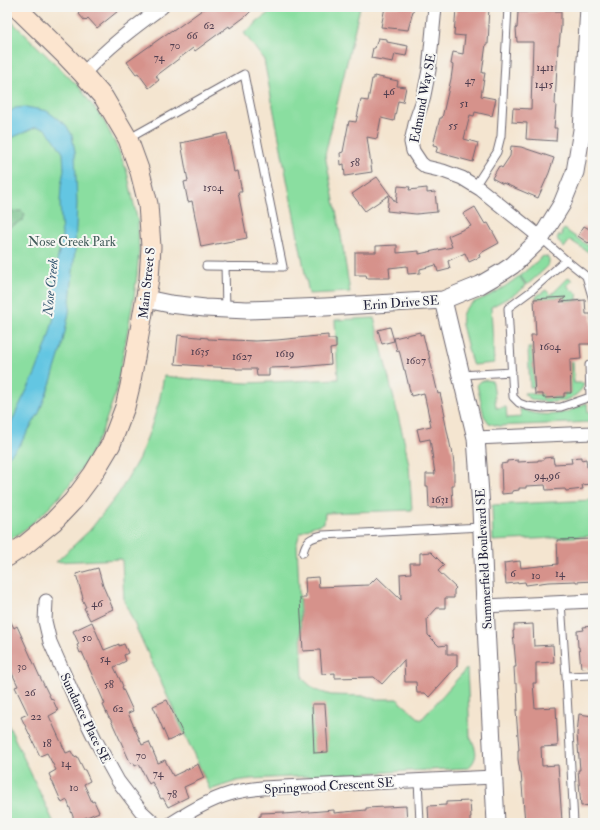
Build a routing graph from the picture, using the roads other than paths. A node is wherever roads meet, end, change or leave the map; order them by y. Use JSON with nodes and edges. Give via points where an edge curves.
{"nodes":[{"id":1,"x":16,"y":7,"type":"edge"},
{"id":2,"x":162,"y":7,"type":"edge"},
{"id":3,"x":435,"y":7,"type":"edge"},
{"id":4,"x":508,"y":7,"type":"edge"},
{"id":5,"x":589,"y":7,"type":"edge"},
{"id":6,"x":83,"y":74,"type":"junction"},
{"id":7,"x":588,"y":130,"type":"edge"},
{"id":8,"x":128,"y":139,"type":"junction"},
{"id":9,"x":475,"y":186,"type":"junction"},
{"id":10,"x":541,"y":238,"type":"junction"},
{"id":11,"x":566,"y":260,"type":"junction"},
{"id":12,"x":206,"y":266,"type":"dead end"},
{"id":13,"x":226,"y":266,"type":"junction"},
{"id":14,"x":146,"y":299,"type":"junction"},
{"id":15,"x":443,"y":300,"type":"junction"},
{"id":16,"x":593,"y":300,"type":"edge"},
{"id":17,"x":226,"y":309,"type":"junction"},
{"id":18,"x":593,"y":364,"type":"edge"},
{"id":19,"x":512,"y":372,"type":"junction"},
{"id":20,"x":461,"y":375,"type":"junction"},
{"id":21,"x":592,"y":397,"type":"edge"},
{"id":22,"x":593,"y":433,"type":"edge"},
{"id":23,"x":476,"y":438,"type":"junction"},
{"id":24,"x":482,"y":527,"type":"junction"},
{"id":25,"x":303,"y":553,"type":"dead end"},
{"id":26,"x":7,"y":557,"type":"edge"},
{"id":27,"x":46,"y":601,"type":"dead end"},
{"id":28,"x":593,"y":601,"type":"edge"},
{"id":29,"x":561,"y":602,"type":"junction"},
{"id":30,"x":485,"y":606,"type":"junction"},
{"id":31,"x":593,"y":675,"type":"edge"},
{"id":32,"x":566,"y":676,"type":"junction"},
{"id":33,"x":494,"y":777,"type":"junction"},
{"id":34,"x":418,"y":780,"type":"junction"},
{"id":35,"x":154,"y":823,"type":"edge"},
{"id":36,"x":172,"y":823,"type":"edge"},
{"id":37,"x":420,"y":823,"type":"edge"},
{"id":38,"x":496,"y":823,"type":"edge"},
{"id":39,"x":574,"y":823,"type":"edge"}],
"edges":[{"from":1,"to":6,"type":"main road","name":"Main Street S"},
{"from":2,"to":6,"type":"street","via":[[129,31]]},
{"from":3,"to":9,"type":"street","name":"Edmund Way SE","via":[[429,70],[411,142],[413,151],[426,168],[462,178]]},
{"from":4,"to":9,"type":"lane","via":[[501,136],[497,152]]},
{"from":5,"to":7,"type":"street","name":"Erin Drive SE"},
{"from":6,"to":8,"type":"main road","name":"Main Street S","via":[[104,98]]},
{"from":7,"to":10,"type":"street","name":"Erin Drive SE","via":[[562,204]]},
{"from":8,"to":13,"type":"lane","via":[[244,74],[283,267]]},
{"from":8,"to":14,"type":"main road","name":"Main Street S","via":[[148,204],[151,247]]},
{"from":9,"to":10,"type":"street","name":"Edmund Way SE"},
{"from":10,"to":11,"type":"lane"},
{"from":10,"to":15,"type":"street","name":"Erin Drive SE","via":[[504,271],[480,285]]},
{"from":11,"to":16,"type":"lane","via":[[586,276]]},
{"from":11,"to":19,"type":"lane","via":[[531,292],[508,308]]},
{"from":12,"to":13,"type":"lane"},
{"from":13,"to":17,"type":"lane"},
{"from":14,"to":17,"type":"street","name":"Erin Drive SE"},
{"from":14,"to":26,"type":"main road","name":"Main Street S","via":[[125,407],[111,444],[73,501],[53,522]]},
{"from":15,"to":17,"type":"street","name":"Erin Drive SE","via":[[266,310]]},
{"from":15,"to":20,"type":"street","name":"Summerfield Boulevard SE"},
{"from":18,"to":21,"type":"lane","via":[[589,365]]},
{"from":19,"to":20,"type":"lane"},
{"from":19,"to":21,"type":"lane","via":[[513,397],[518,403],[527,406],[561,407]]},
{"from":20,"to":23,"type":"street","name":"Summerfield Boulevard SE"},
{"from":22,"to":23,"type":"street"},
{"from":23,"to":24,"type":"street","name":"Summerfield Boulevard SE"},
{"from":24,"to":25,"type":"lane","via":[[323,535],[309,540]]},
{"from":24,"to":30,"type":"street","name":"Summerfield Boulevard SE"},
{"from":27,"to":35,"type":"street","name":"Sundance Place SE","via":[[45,621],[50,642],[73,694],[118,780],[141,811]]},
{"from":28,"to":29,"type":"street"},
{"from":29,"to":30,"type":"street"},
{"from":29,"to":32,"type":"lane"},
{"from":30,"to":33,"type":"street","name":"Summerfield Boulevard SE"},
{"from":31,"to":32,"type":"lane"},
{"from":32,"to":39,"type":"lane"},
{"from":33,"to":34,"type":"street","name":"Springwood Crescent SE"},
{"from":33,"to":38,"type":"street","name":"Summerfield Boulevard SE"},
{"from":34,"to":36,"type":"street","name":"Springwood Crescent SE","via":[[262,788],[237,792],[213,800]]},
{"from":34,"to":37,"type":"lane"}]}
